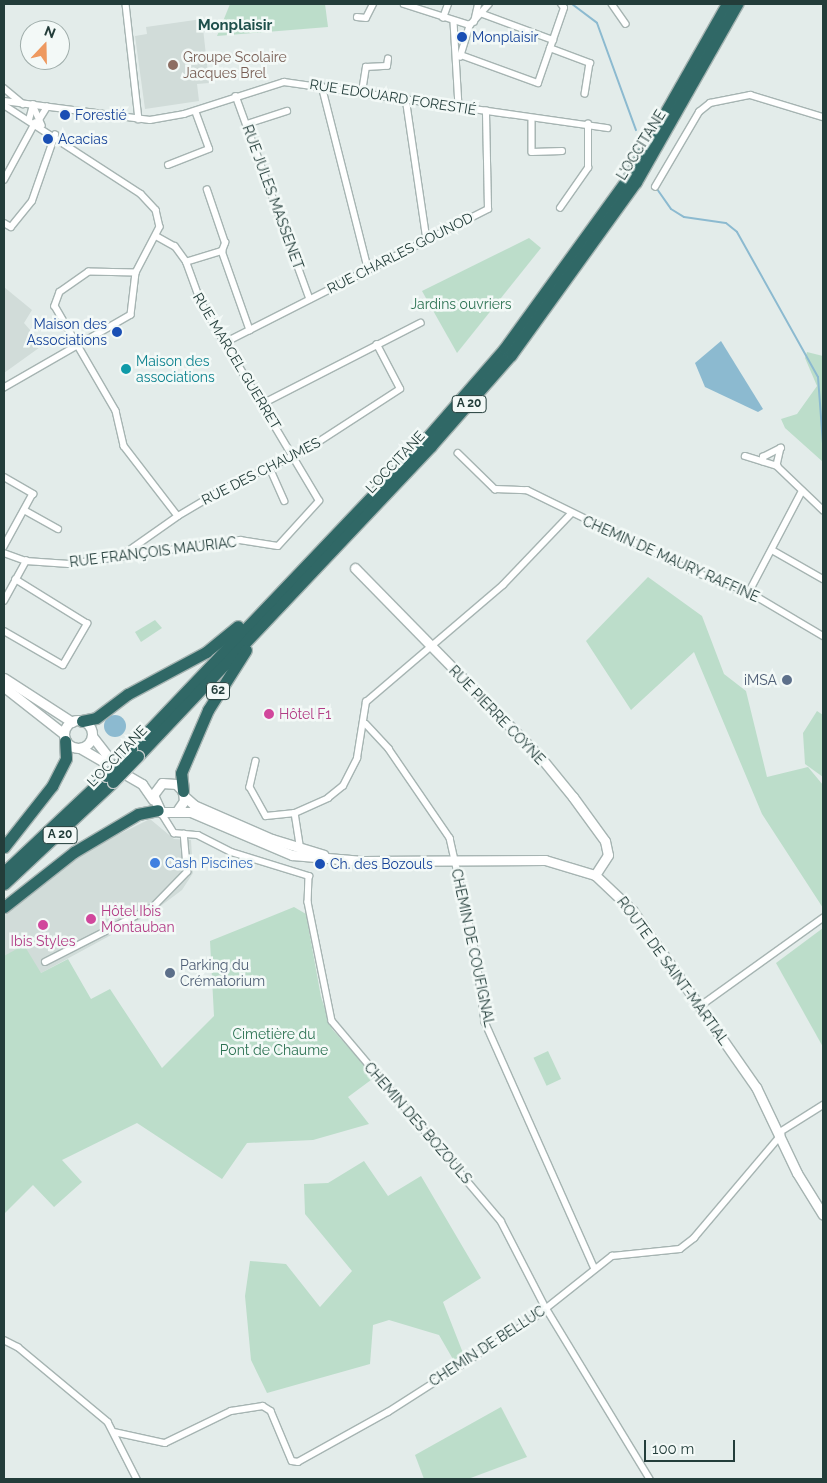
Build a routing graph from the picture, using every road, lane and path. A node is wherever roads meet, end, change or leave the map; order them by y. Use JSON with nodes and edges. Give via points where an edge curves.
{"nodes":[{"id":1,"x":126,"y":4,"type":"edge"},
{"id":2,"x":373,"y":4,"type":"edge"},
{"id":3,"x":404,"y":4,"type":"edge"},
{"id":4,"x":448,"y":4,"type":"edge"},
{"id":5,"x":478,"y":4,"type":"edge"},
{"id":6,"x":489,"y":4,"type":"edge"},
{"id":7,"x":612,"y":4,"type":"edge"},
{"id":8,"x":727,"y":4,"type":"edge"},
{"id":9,"x":737,"y":4,"type":"edge"},
{"id":10,"x":563,"y":6,"type":"edge"},
{"id":11,"x":483,"y":14,"type":"junction"},
{"id":12,"x":357,"y":17,"type":"dead end"},
{"id":13,"x":443,"y":18,"type":"junction"},
{"id":14,"x":454,"y":22,"type":"junction"},
{"id":15,"x":472,"y":24,"type":"junction"},
{"id":16,"x":626,"y":24,"type":"dead end"},
{"id":17,"x":553,"y":40,"type":"junction"},
{"id":18,"x":550,"y":48,"type":"junction"},
{"id":19,"x":460,"y":55,"type":"junction"},
{"id":20,"x":388,"y":59,"type":"dead end"},
{"id":21,"x":458,"y":66,"type":"junction"},
{"id":22,"x":322,"y":86,"type":"junction"},
{"id":23,"x":4,"y":88,"type":"edge"},
{"id":24,"x":362,"y":92,"type":"junction"},
{"id":25,"x":585,"y":94,"type":"dead end"},
{"id":26,"x":236,"y":96,"type":"junction"},
{"id":27,"x":406,"y":98,"type":"junction"},
{"id":28,"x":4,"y":103,"type":"edge"},
{"id":29,"x":23,"y":104,"type":"junction"},
{"id":30,"x":33,"y":105,"type":"junction"},
{"id":31,"x":459,"y":106,"type":"junction"},
{"id":32,"x":47,"y":107,"type":"junction"},
{"id":33,"x":194,"y":110,"type":"junction"},
{"id":34,"x":287,"y":111,"type":"dead end"},
{"id":35,"x":486,"y":111,"type":"junction"},
{"id":36,"x":823,"y":117,"type":"edge"},
{"id":37,"x":532,"y":118,"type":"junction"},
{"id":38,"x":139,"y":119,"type":"junction"},
{"id":39,"x":37,"y":123,"type":"junction"},
{"id":40,"x":247,"y":124,"type":"junction"},
{"id":41,"x":588,"y":124,"type":"junction"},
{"id":42,"x":608,"y":128,"type":"dead end"},
{"id":43,"x":55,"y":135,"type":"junction"},
{"id":44,"x":562,"y":151,"type":"dead end"},
{"id":45,"x":168,"y":165,"type":"dead end"},
{"id":46,"x":4,"y":180,"type":"edge"},
{"id":47,"x":655,"y":186,"type":"dead end"},
{"id":48,"x":207,"y":190,"type":"dead end"},
{"id":49,"x":560,"y":208,"type":"dead end"},
{"id":50,"x":4,"y":223,"type":"edge"},
{"id":51,"x":157,"y":237,"type":"junction"},
{"id":52,"x":427,"y":241,"type":"junction"},
{"id":53,"x":222,"y":250,"type":"junction"},
{"id":54,"x":186,"y":262,"type":"junction"},
{"id":55,"x":368,"y":268,"type":"junction"},
{"id":56,"x":136,"y":274,"type":"junction"},
{"id":57,"x":310,"y":299,"type":"junction"},
{"id":58,"x":420,"y":323,"type":"dead end"},
{"id":59,"x":250,"y":330,"type":"junction"},
{"id":60,"x":224,"y":343,"type":"junction"},
{"id":61,"x":377,"y":345,"type":"junction"},
{"id":62,"x":80,"y":347,"type":"junction"},
{"id":63,"x":4,"y":388,"type":"edge"},
{"id":64,"x":262,"y":404,"type":"junction"},
{"id":65,"x":458,"y":453,"type":"dead end"},
{"id":66,"x":293,"y":455,"type":"junction"},
{"id":67,"x":745,"y":456,"type":"dead end"},
{"id":68,"x":763,"y":462,"type":"junction"},
{"id":69,"x":777,"y":466,"type":"junction"},
{"id":70,"x":270,"y":468,"type":"junction"},
{"id":71,"x":4,"y":477,"type":"edge"},
{"id":72,"x":802,"y":490,"type":"junction"},
{"id":73,"x":285,"y":501,"type":"dead end"},
{"id":74,"x":24,"y":510,"type":"junction"},
{"id":75,"x":823,"y":510,"type":"edge"},
{"id":76,"x":570,"y":515,"type":"junction"},
{"id":77,"x":178,"y":516,"type":"junction"},
{"id":78,"x":58,"y":529,"type":"dead end"},
{"id":79,"x":4,"y":547,"type":"edge"},
{"id":80,"x":772,"y":550,"type":"junction"},
{"id":81,"x":4,"y":553,"type":"edge"},
{"id":82,"x":124,"y":555,"type":"junction"},
{"id":83,"x":26,"y":561,"type":"junction"},
{"id":84,"x":355,"y":568,"type":"dead end"},
{"id":85,"x":823,"y":578,"type":"edge"},
{"id":86,"x":16,"y":580,"type":"junction"},
{"id":87,"x":749,"y":592,"type":"junction"},
{"id":88,"x":4,"y":601,"type":"edge"},
{"id":89,"x":278,"y":601,"type":"junction"},
{"id":90,"x":4,"y":631,"type":"edge"},
{"id":91,"x":823,"y":636,"type":"edge"},
{"id":92,"x":432,"y":648,"type":"junction"},
{"id":93,"x":4,"y":679,"type":"edge"},
{"id":94,"x":4,"y":687,"type":"edge"},
{"id":95,"x":77,"y":721,"type":"junction"},
{"id":96,"x":366,"y":724,"type":"junction"},
{"id":97,"x":92,"y":736,"type":"junction"},
{"id":98,"x":65,"y":738,"type":"junction"},
{"id":99,"x":80,"y":748,"type":"junction"},
{"id":100,"x":256,"y":760,"type":"dead end"},
{"id":101,"x":109,"y":779,"type":"junction"},
{"id":102,"x":162,"y":783,"type":"junction"},
{"id":103,"x":184,"y":794,"type":"junction"},
{"id":104,"x":157,"y":807,"type":"junction"},
{"id":105,"x":176,"y":812,"type":"junction"},
{"id":106,"x":296,"y":813,"type":"junction"},
{"id":107,"x":171,"y":830,"type":"junction"},
{"id":108,"x":298,"y":832,"type":"junction"},
{"id":109,"x":184,"y":834,"type":"junction"},
{"id":110,"x":255,"y":841,"type":"junction"},
{"id":111,"x":287,"y":845,"type":"junction"},
{"id":112,"x":4,"y":847,"type":"edge"},
{"id":113,"x":301,"y":849,"type":"junction"},
{"id":114,"x":344,"y":860,"type":"junction"},
{"id":115,"x":454,"y":860,"type":"junction"},
{"id":116,"x":4,"y":872,"type":"edge"},
{"id":117,"x":595,"y":875,"type":"junction"},
{"id":118,"x":4,"y":884,"type":"edge"},
{"id":119,"x":4,"y":907,"type":"edge"},
{"id":120,"x":823,"y":918,"type":"edge"},
{"id":121,"x":45,"y":962,"type":"dead end"},
{"id":122,"x":699,"y":1006,"type":"junction"},
{"id":123,"x":823,"y":1105,"type":"edge"},
{"id":124,"x":780,"y":1134,"type":"junction"},
{"id":125,"x":823,"y":1215,"type":"edge"},
{"id":126,"x":595,"y":1269,"type":"junction"},
{"id":127,"x":546,"y":1308,"type":"junction"},
{"id":128,"x":4,"y":1340,"type":"edge"},
{"id":129,"x":114,"y":1432,"type":"junction"},
{"id":130,"x":137,"y":1479,"type":"edge"},
{"id":131,"x":650,"y":1479,"type":"edge"}],
"edges":[{"from":1,"to":38,"type":"street"},
{"from":2,"to":12,"type":"street","via":[[366,18]]},
{"from":3,"to":13,"type":"street"},
{"from":4,"to":13,"type":"street"},
{"from":5,"to":15,"type":"street"},
{"from":6,"to":11,"type":"street"},
{"from":7,"to":16,"type":"street"},
{"from":8,"to":89,"type":"highway","name":"L'OCCITANE","number":"A 20","via":[[638,163],[548,293],[454,408]]},
{"from":9,"to":89,"type":"highway","name":"L'OCCITANE","number":"A 20","via":[[655,152],[556,298],[461,414]]},
{"from":10,"to":17,"type":"street"},
{"from":11,"to":15,"type":"street"},
{"from":11,"to":17,"type":"street"},
{"from":13,"to":14,"type":"street"},
{"from":14,"to":15,"type":"street"},
{"from":14,"to":21,"type":"street"},
{"from":15,"to":19,"type":"street"},
{"from":17,"to":18,"type":"street"},
{"from":18,"to":19,"type":"street","via":[[538,83]]},
{"from":18,"to":25,"type":"street","via":[[590,63]]},
{"from":19,"to":21,"type":"street"},
{"from":20,"to":24,"type":"street","via":[[387,66],[366,67]]},
{"from":21,"to":31,"type":"street"},
{"from":22,"to":24,"type":"street","name":"RUE EDOUARD FORESTIÉ"},
{"from":22,"to":26,"type":"street","name":"RUE EDOUARD FORESTIÉ","via":[[284,82]]},
{"from":22,"to":55,"type":"street"},
{"from":23,"to":29,"type":"street"},
{"from":24,"to":27,"type":"street","name":"RUE EDOUARD FORESTIÉ"},
{"from":26,"to":33,"type":"street","name":"RUE EDOUARD FORESTIÉ"},
{"from":26,"to":40,"type":"street","name":"RUE JULES MASSENET"},
{"from":27,"to":31,"type":"street","name":"RUE EDOUARD FORESTIÉ"},
{"from":27,"to":52,"type":"street"},
{"from":28,"to":29,"type":"street","name":"RUE EDOUARD FORESTIÉ"},
{"from":28,"to":39,"type":"street"},
{"from":29,"to":30,"type":"street","name":"RUE EDOUARD FORESTIÉ"},
{"from":30,"to":32,"type":"street","name":"RUE EDOUARD FORESTIÉ"},
{"from":30,"to":39,"type":"street"},
{"from":30,"to":39,"type":"street"},
{"from":31,"to":35,"type":"street","name":"RUE EDOUARD FORESTIÉ"},
{"from":32,"to":38,"type":"street","name":"RUE EDOUARD FORESTIÉ"},
{"from":32,"to":39,"type":"street"},
{"from":33,"to":38,"type":"street","name":"RUE EDOUARD FORESTIÉ"},
{"from":33,"to":45,"type":"street","via":[[209,149]]},
{"from":34,"to":40,"type":"street"},
{"from":35,"to":37,"type":"street","name":"RUE EDOUARD FORESTIÉ"},
{"from":35,"to":52,"type":"street","name":"RUE CHARLES GOUNOD","via":[[488,209]]},
{"from":36,"to":47,"type":"street","via":[[756,96],[710,104],[699,112]]},
{"from":37,"to":41,"type":"street","name":"RUE EDOUARD FORESTIÉ"},
{"from":37,"to":44,"type":"street","via":[[532,152]]},
{"from":39,"to":43,"type":"street"},
{"from":39,"to":46,"type":"street"},
{"from":40,"to":57,"type":"street","name":"RUE JULES MASSENET"},
{"from":41,"to":42,"type":"street","name":"RUE EDOUARD FORESTIÉ"},
{"from":41,"to":49,"type":"street","via":[[588,168]]},
{"from":43,"to":50,"type":"street","via":[[32,202],[11,228]]},
{"from":43,"to":51,"type":"street","via":[[148,200],[159,220]]},
{"from":48,"to":53,"type":"street","via":[[223,234]]},
{"from":51,"to":54,"type":"street","name":"RUE MARCEL GUERRET","via":[[176,247]]},
{"from":51,"to":56,"type":"street"},
{"from":52,"to":55,"type":"street","name":"RUE CHARLES GOUNOD"},
{"from":53,"to":54,"type":"street"},
{"from":53,"to":59,"type":"street"},
{"from":54,"to":60,"type":"street","name":"RUE MARCEL GUERRET","via":[[201,303]]},
{"from":55,"to":57,"type":"street","name":"RUE CHARLES GOUNOD"},
{"from":56,"to":62,"type":"street","via":[[131,315]]},
{"from":56,"to":62,"type":"street","via":[[89,272],[60,292],[54,303]]},
{"from":57,"to":59,"type":"street","name":"RUE CHARLES GOUNOD"},
{"from":58,"to":61,"type":"street"},
{"from":59,"to":60,"type":"street","name":"RUE CHARLES GOUNOD"},
{"from":60,"to":64,"type":"street","name":"RUE MARCEL GUERRET"},
{"from":61,"to":64,"type":"street"},
{"from":61,"to":66,"type":"street","name":"RUE DES CHAUMES","via":[[400,389]]},
{"from":62,"to":63,"type":"street"},
{"from":62,"to":77,"type":"street","via":[[116,411],[124,446]]},
{"from":64,"to":66,"type":"street","name":"RUE MARCEL GUERRET"},
{"from":65,"to":76,"type":"street","name":"CHEMIN DE MAURY RAFFINE","via":[[495,489],[527,490]]},
{"from":66,"to":70,"type":"street","name":"RUE DES CHAUMES"},
{"from":66,"to":82,"type":"street","name":"RUE FRANÇOIS MAURIAC","via":[[320,501],[278,546],[240,540]]},
{"from":67,"to":68,"type":"street"},
{"from":68,"to":69,"type":"street"},
{"from":68,"to":69,"type":"street","via":[[763,457],[781,448]]},
{"from":69,"to":72,"type":"street"},
{"from":70,"to":73,"type":"street"},
{"from":70,"to":77,"type":"street","name":"RUE DES CHAUMES"},
{"from":71,"to":74,"type":"street","via":[[33,494]]},
{"from":72,"to":75,"type":"street"},
{"from":72,"to":80,"type":"street"},
{"from":74,"to":78,"type":"street"},
{"from":74,"to":79,"type":"street"},
{"from":76,"to":87,"type":"street","name":"CHEMIN DE MAURY RAFFINE","via":[[692,571]]},
{"from":76,"to":92,"type":"street","name":"CHEMIN DE MAURY RAFFINE","via":[[503,585]]},
{"from":77,"to":82,"type":"street","name":"RUE DES CHAUMES"},
{"from":80,"to":85,"type":"street"},
{"from":80,"to":87,"type":"street"},
{"from":81,"to":83,"type":"street","name":"RUE FRANÇOIS MAURIAC"},
{"from":82,"to":83,"type":"street","name":"RUE FRANÇOIS MAURIAC","via":[[69,564]]},
{"from":83,"to":86,"type":"street"},
{"from":84,"to":92,"type":"main road","name":"RUE PIERRE COYNE"},
{"from":86,"to":88,"type":"street"},
{"from":86,"to":90,"type":"street","via":[[87,624],[63,665]]},
{"from":87,"to":91,"type":"street","name":"CHEMIN DE MAURY RAFFINE"},
{"from":89,"to":95,"type":"highway","via":[[206,652],[128,694],[96,718]]},
{"from":89,"to":101,"type":"highway","name":"L'OCCITANE","number":"A 20","bridge":true},
{"from":89,"to":103,"type":"highway","number":"62","via":[[216,694],[182,773]]},
{"from":92,"to":96,"type":"street","name":"CHEMIN DE MAURY RAFFINE","via":[[366,702]]},
{"from":92,"to":117,"type":"main road","name":"RUE PIERRE COYNE","via":[[542,759],[604,841],[608,855]]},
{"from":93,"to":95,"type":"main road"},
{"from":94,"to":98,"type":"main road"},
{"from":95,"to":97,"type":"main road","name":"ROUTE DE SAINT-MARTIAL"},
{"from":95,"to":98,"type":"main road"},
{"from":96,"to":106,"type":"street","via":[[358,758],[343,786]]},
{"from":96,"to":115,"type":"street","name":"CHEMIN DE COUFIGNAL","via":[[389,748],[443,824]]},
{"from":97,"to":99,"type":"main road"},
{"from":97,"to":102,"type":"main road","name":"ROUTE DE SAINT-MARTIAL","via":[[102,752],[148,781]]},
{"from":98,"to":99,"type":"main road"},
{"from":98,"to":112,"type":"highway","via":[[66,758],[52,786]]},
{"from":99,"to":104,"type":"main road","via":[[142,784]]},
{"from":100,"to":106,"type":"street","via":[[250,787],[260,810],[274,818]]},
{"from":101,"to":116,"type":"highway","name":"L'OCCITANE","number":"A 20"},
{"from":101,"to":118,"type":"highway","name":"L'OCCITANE","number":"A 20"},
{"from":102,"to":103,"type":"main road","name":"ROUTE DE SAINT-MARTIAL","via":[[176,784]]},
{"from":102,"to":104,"type":"main road"},
{"from":103,"to":105,"type":"main road"},
{"from":103,"to":111,"type":"main road","name":"ROUTE DE SAINT-MARTIAL","via":[[194,805]]},
{"from":104,"to":105,"type":"main road","name":"ROUTE DE SAINT-MARTIAL"},
{"from":104,"to":107,"type":"street"},
{"from":104,"to":119,"type":"highway","via":[[138,814],[74,852]]},
{"from":105,"to":107,"type":"street"},
{"from":105,"to":110,"type":"main road","name":"ROUTE DE SAINT-MARTIAL","via":[[191,812]]},
{"from":106,"to":108,"type":"street"},
{"from":107,"to":109,"type":"street","name":"CHEMIN DES BOZOULS"},
{"from":108,"to":111,"type":"street","via":[[294,842]]},
{"from":108,"to":113,"type":"street"},
{"from":109,"to":121,"type":"street","via":[[187,872],[153,907]]},
{"from":109,"to":127,"type":"street","name":"CHEMIN DES BOZOULS","via":[[309,876],[311,920],[332,1021],[501,1221]]},
{"from":110,"to":113,"type":"main road","via":[[293,852]]},
{"from":110,"to":114,"type":"main road","name":"ROUTE DE SAINT-MARTIAL","via":[[292,855]]},
{"from":111,"to":113,"type":"main road","name":"ROUTE DE SAINT-MARTIAL"},
{"from":113,"to":114,"type":"main road","name":"ROUTE DE SAINT-MARTIAL"},
{"from":114,"to":115,"type":"main road","name":"ROUTE DE SAINT-MARTIAL"},
{"from":115,"to":117,"type":"main road","name":"ROUTE DE SAINT-MARTIAL","via":[[545,860]]},
{"from":115,"to":126,"type":"street","name":"CHEMIN DE COUFIGNAL","via":[[476,954],[485,1022]]},
{"from":117,"to":122,"type":"main road","name":"ROUTE DE SAINT-MARTIAL","via":[[633,911]]},
{"from":120,"to":122,"type":"street"},
{"from":122,"to":124,"type":"main road","name":"ROUTE DE SAINT-MARTIAL","via":[[756,1087]]},
{"from":123,"to":124,"type":"street","name":"CHEMIN DE BELLUC"},
{"from":124,"to":125,"type":"main road","name":"ROUTE DE SAINT-MARTIAL","via":[[803,1185]]},
{"from":124,"to":126,"type":"street","name":"CHEMIN DE BELLUC","via":[[694,1238],[680,1249],[612,1256]]},
{"from":126,"to":127,"type":"street","name":"CHEMIN DE BELLUC"},
{"from":127,"to":129,"type":"street","name":"CHEMIN DE BELLUC","via":[[388,1412],[334,1445],[294,1462],[271,1410],[263,1406],[231,1411],[165,1443]]},
{"from":127,"to":131,"type":"street","name":"CHEMIN DES BOZOULS"},
{"from":128,"to":129,"type":"street","via":[[18,1347]]},
{"from":129,"to":130,"type":"street"}]}
